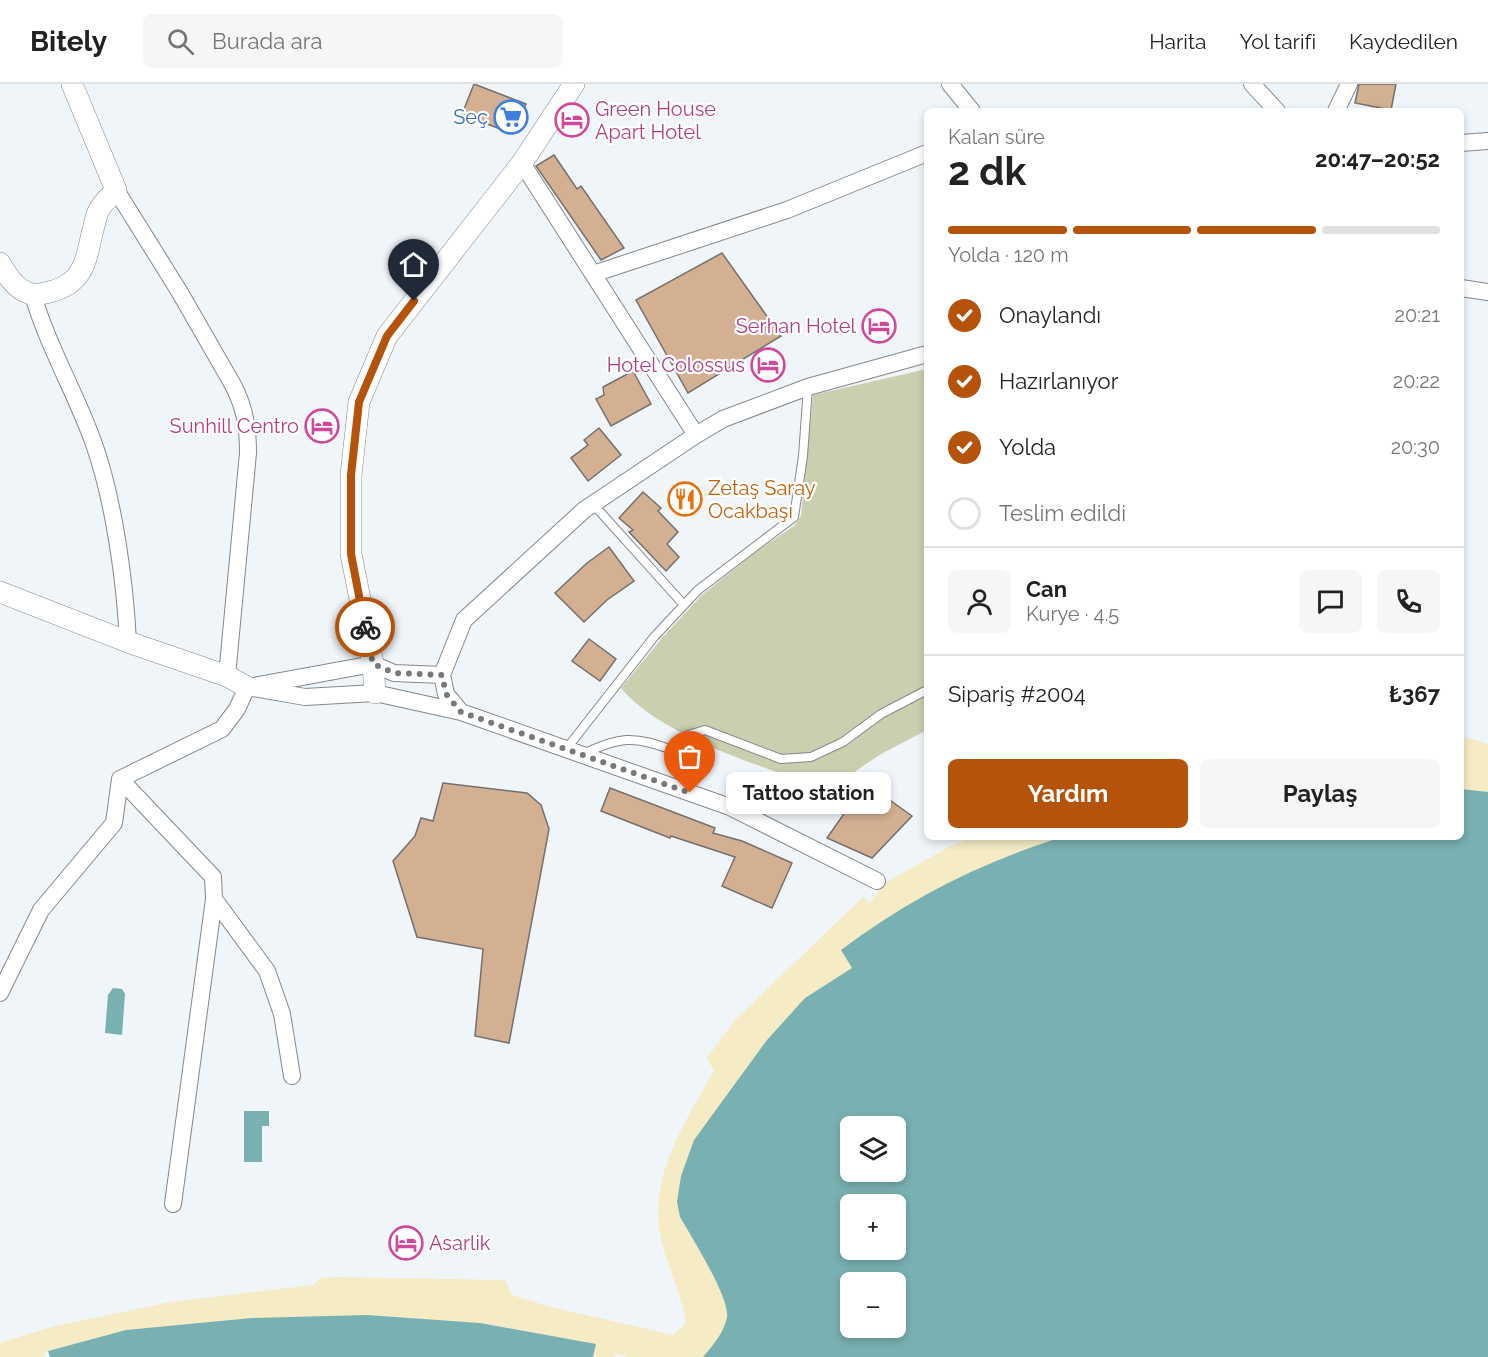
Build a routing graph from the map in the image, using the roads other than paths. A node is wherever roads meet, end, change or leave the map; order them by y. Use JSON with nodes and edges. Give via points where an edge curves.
{"nodes":[{"id":1,"x":72,"y":84,"type":"edge"},
{"id":2,"x":574,"y":84,"type":"edge"},
{"id":3,"x":950,"y":84,"type":"edge"},
{"id":4,"x":1252,"y":84,"type":"edge"},
{"id":5,"x":1348,"y":84,"type":"edge"},
{"id":6,"x":970,"y":108,"type":"edge"},
{"id":7,"x":1274,"y":108,"type":"edge"},
{"id":8,"x":1337,"y":108,"type":"edge"},
{"id":9,"x":1488,"y":141,"type":"edge"},
{"id":10,"x":1464,"y":143,"type":"edge"},
{"id":11,"x":924,"y":154,"type":"edge"},
{"id":12,"x":522,"y":164,"type":"junction"},
{"id":13,"x":116,"y":190,"type":"junction"},
{"id":14,"x":0,"y":263,"type":"edge"},
{"id":15,"x":593,"y":274,"type":"junction"},
{"id":16,"x":1464,"y":288,"type":"edge"},
{"id":17,"x":1488,"y":292,"type":"edge"},
{"id":18,"x":33,"y":296,"type":"junction"},
{"id":19,"x":924,"y":355,"type":"edge"},
{"id":20,"x":808,"y":387,"type":"junction"},
{"id":21,"x":696,"y":435,"type":"junction"},
{"id":22,"x":593,"y":504,"type":"junction"},
{"id":23,"x":0,"y":592,"type":"edge"},
{"id":24,"x":684,"y":605,"type":"junction"},
{"id":25,"x":128,"y":642,"type":"junction"},
{"id":26,"x":373,"y":664,"type":"junction"},
{"id":27,"x":442,"y":675,"type":"junction"},
{"id":28,"x":228,"y":676,"type":"junction"},
{"id":29,"x":247,"y":687,"type":"junction"},
{"id":30,"x":924,"y":692,"type":"edge"},
{"id":31,"x":375,"y":693,"type":"junction"},
{"id":32,"x":461,"y":712,"type":"junction"},
{"id":33,"x":574,"y":751,"type":"junction"},
{"id":34,"x":120,"y":779,"type":"junction"},
{"id":35,"x":878,"y":881,"type":"dead end"},
{"id":36,"x":214,"y":899,"type":"junction"},
{"id":37,"x":0,"y":993,"type":"edge"},
{"id":38,"x":292,"y":1076,"type":"dead end"},
{"id":39,"x":173,"y":1204,"type":"dead end"}],
"edges":[{"from":1,"to":13,"type":"street"},
{"from":2,"to":12,"type":"street"},
{"from":3,"to":6,"type":"street"},
{"from":4,"to":7,"type":"street"},
{"from":5,"to":8,"type":"street"},
{"from":9,"to":10,"type":"street"},
{"from":11,"to":15,"type":"street","via":[[787,210]]},
{"from":12,"to":15,"type":"street"},
{"from":12,"to":26,"type":"street","via":[[387,336],[359,402],[351,475],[351,554]]},
{"from":13,"to":18,"type":"street","via":[[99,209],[86,259],[75,279],[62,291]]},
{"from":13,"to":28,"type":"street","via":[[224,368],[241,400],[248,425]]},
{"from":14,"to":18,"type":"street","via":[[17,288]]},
{"from":15,"to":21,"type":"street"},
{"from":16,"to":17,"type":"street"},
{"from":18,"to":25,"type":"street","via":[[42,326],[94,445],[126,595]]},
{"from":19,"to":20,"type":"street"},
{"from":20,"to":21,"type":"street","via":[[723,419]]},
{"from":20,"to":24,"type":"lane","via":[[794,517]]},
{"from":21,"to":22,"type":"street"},
{"from":22,"to":24,"type":"lane"},
{"from":22,"to":27,"type":"street","via":[[464,620]]},
{"from":23,"to":25,"type":"street"},
{"from":24,"to":33,"type":"lane","via":[[654,637]]},
{"from":25,"to":28,"type":"street"},
{"from":26,"to":27,"type":"street","via":[[394,673]]},
{"from":26,"to":29,"type":"street"},
{"from":26,"to":31,"type":"street"},
{"from":27,"to":32,"type":"street","via":[[446,694]]},
{"from":28,"to":29,"type":"street"},
{"from":29,"to":31,"type":"street","via":[[305,697]]},
{"from":29,"to":34,"type":"street","via":[[222,729]]},
{"from":30,"to":33,"type":"lane","via":[[881,714],[843,742],[811,757],[780,759],[705,730],[688,735],[672,750],[633,738]]},
{"from":31,"to":32,"type":"street"},
{"from":32,"to":33,"type":"street"},
{"from":33,"to":35,"type":"street","via":[[730,807]]},
{"from":34,"to":36,"type":"street","via":[[213,876]]},
{"from":34,"to":37,"type":"street","via":[[114,823],[41,910]]},
{"from":36,"to":38,"type":"street","via":[[267,971],[282,1014]]},
{"from":36,"to":39,"type":"street"}]}
